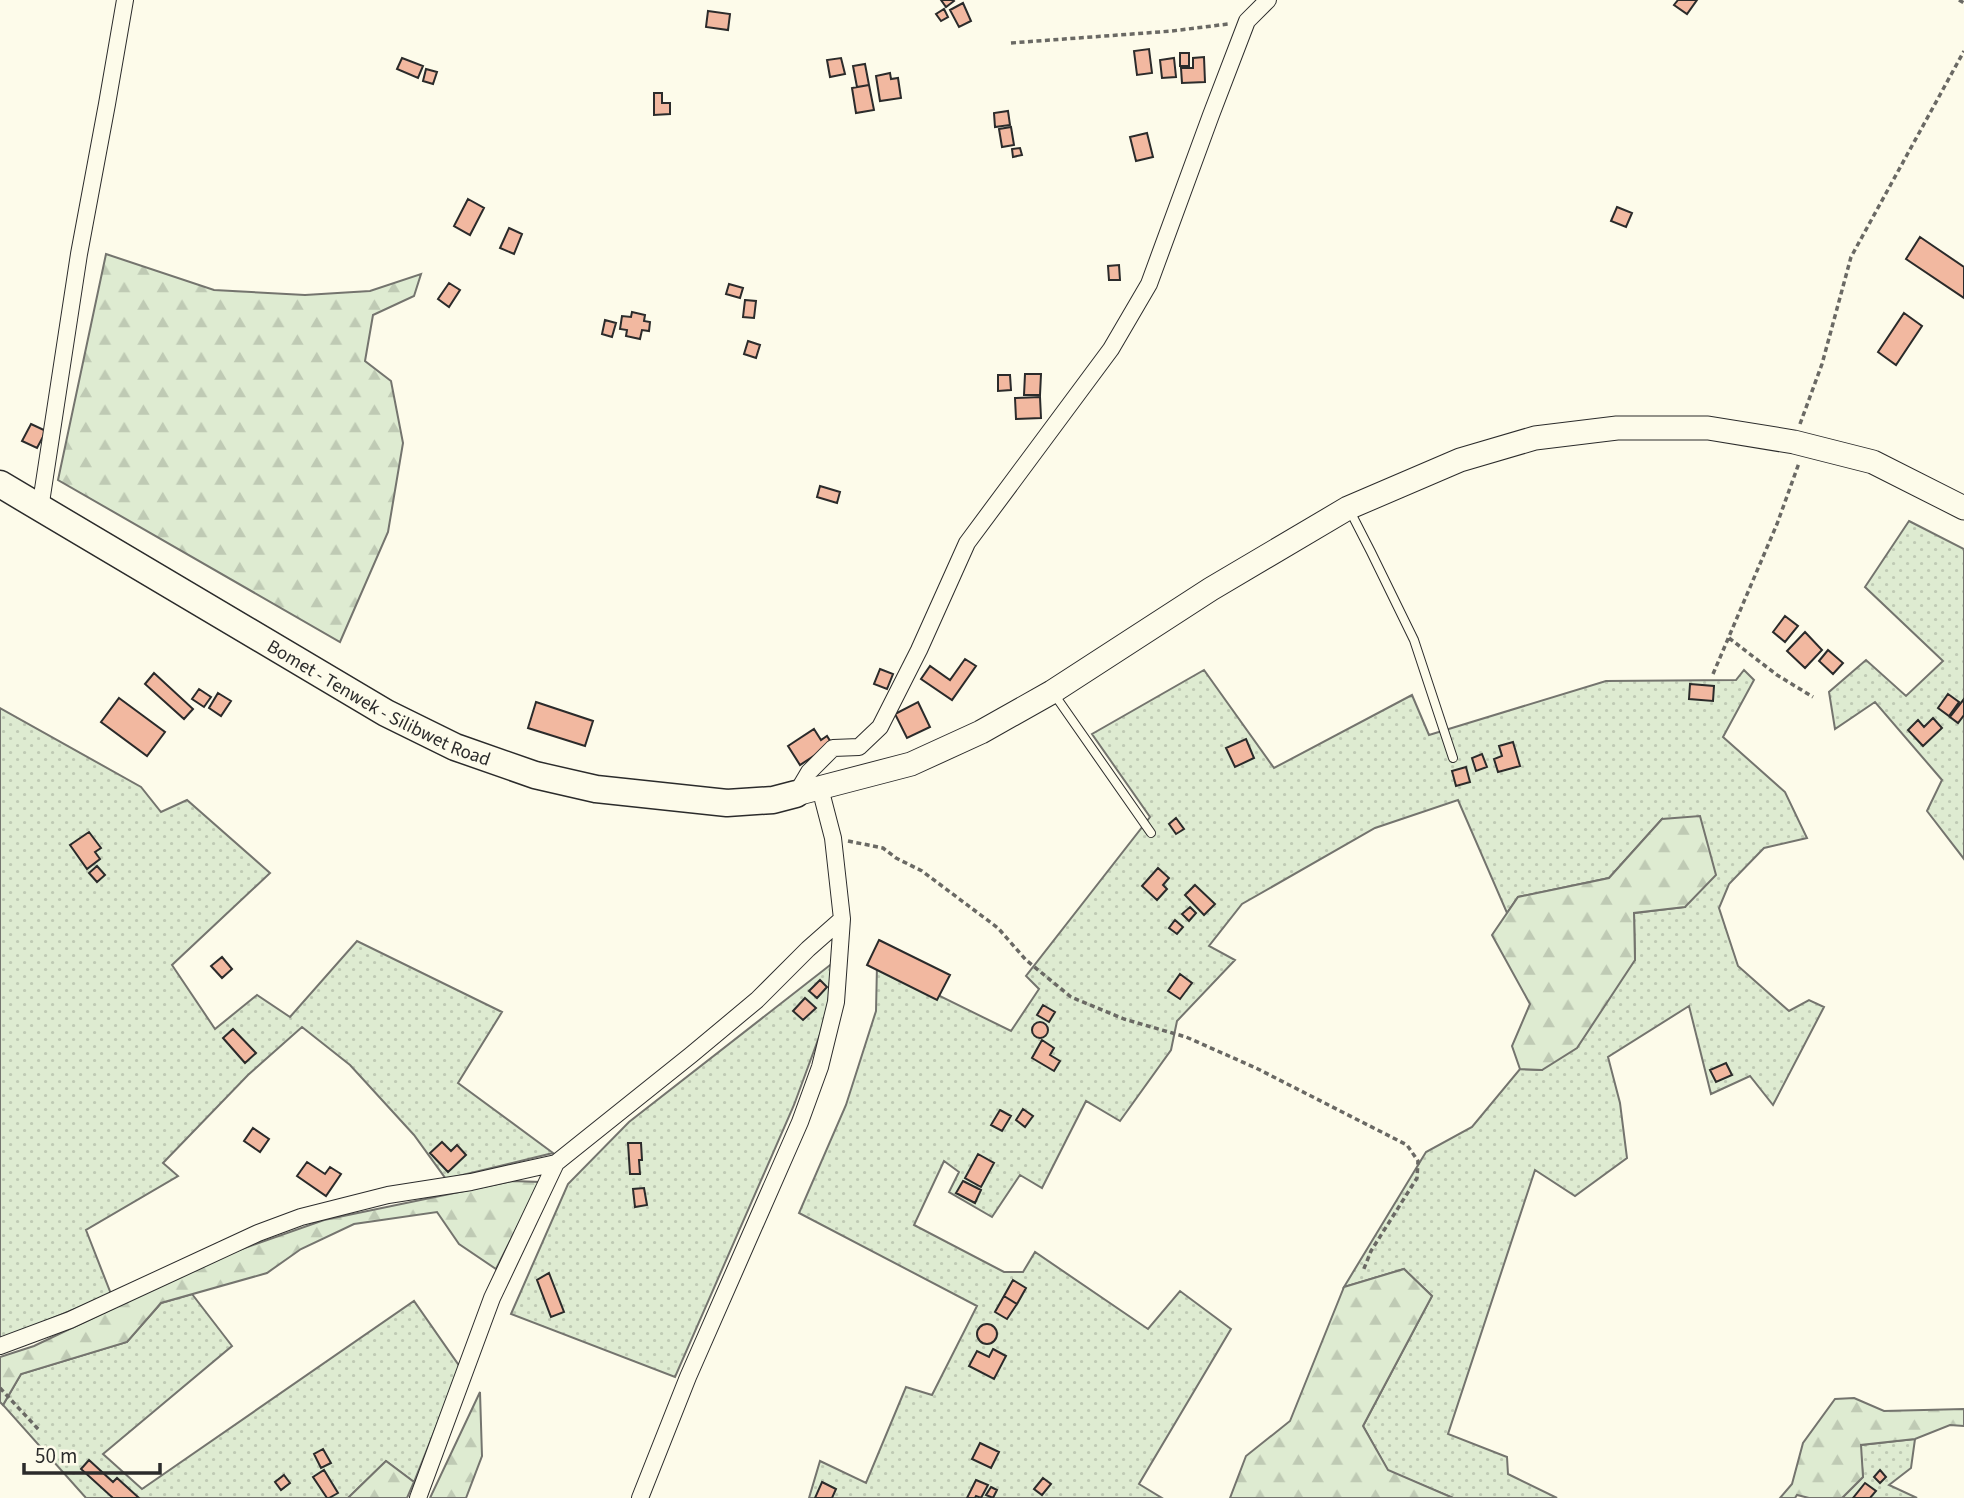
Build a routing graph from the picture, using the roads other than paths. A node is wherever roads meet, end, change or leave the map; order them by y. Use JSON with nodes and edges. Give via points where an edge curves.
{"nodes":[{"id":1,"x":125,"y":0,"type":"edge"},
{"id":2,"x":1268,"y":0,"type":"edge"},
{"id":3,"x":0,"y":484,"type":"edge"},
{"id":4,"x":1348,"y":508,"type":"junction"},
{"id":5,"x":1964,"y":508,"type":"edge"},
{"id":6,"x":40,"y":509,"type":"junction"},
{"id":7,"x":1052,"y":692,"type":"junction"},
{"id":8,"x":1453,"y":758,"type":"dead end"},
{"id":9,"x":808,"y":791,"type":"junction"},
{"id":10,"x":1151,"y":833,"type":"dead end"},
{"id":11,"x":842,"y":919,"type":"junction"},
{"id":12,"x":556,"y":1163,"type":"junction"},
{"id":13,"x":0,"y":1346,"type":"edge"},
{"id":14,"x":418,"y":1498,"type":"edge"},
{"id":15,"x":640,"y":1498,"type":"edge"}],
"edges":[{"from":1,"to":6,"type":"street","via":[[79,254]]},
{"from":2,"to":9,"type":"street","via":[[1247,21],[1143,294],[1111,349],[967,543],[880,727],[859,747],[833,748],[809,772]]},
{"from":3,"to":6,"type":"main road","name":"Bomet - Tenwek - Silibwet Road"},
{"from":4,"to":5,"type":"main road","via":[[1460,460],[1535,438],[1617,428],[1708,428],[1800,443],[1873,463]]},
{"from":4,"to":7,"type":"main road","via":[[1211,589]]},
{"from":4,"to":8,"type":"lane","via":[[1413,640]]},
{"from":6,"to":9,"type":"main road","name":"Bomet - Tenwek - Silibwet Road","via":[[386,713],[455,747],[535,775],[596,789],[727,803],[772,800]]},
{"from":7,"to":9,"type":"main road","via":[[911,764]]},
{"from":7,"to":10,"type":"lane"},
{"from":9,"to":11,"type":"street","via":[[833,838]]},
{"from":11,"to":12,"type":"street","via":[[757,1000]]},
{"from":11,"to":15,"type":"street","via":[[836,1002],[816,1078]]},
{"from":12,"to":13,"type":"street","via":[[301,1217],[70,1320]]},
{"from":12,"to":14,"type":"street","via":[[492,1298]]}]}
